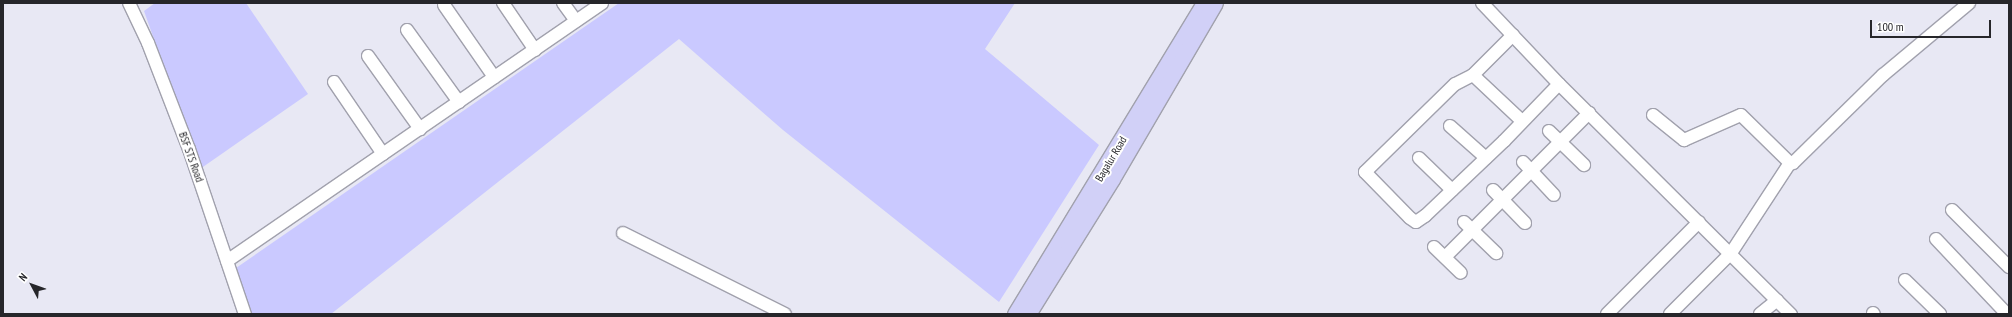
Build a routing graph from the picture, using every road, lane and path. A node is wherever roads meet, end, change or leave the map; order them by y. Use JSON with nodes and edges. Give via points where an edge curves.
{"nodes":[{"id":1,"x":129,"y":3,"type":"edge"},
{"id":2,"x":503,"y":3,"type":"edge"},
{"id":3,"x":564,"y":3,"type":"edge"},
{"id":4,"x":602,"y":3,"type":"edge"},
{"id":5,"x":1204,"y":3,"type":"edge"},
{"id":6,"x":1215,"y":3,"type":"edge"},
{"id":7,"x":1482,"y":3,"type":"edge"},
{"id":8,"x":1969,"y":3,"type":"edge"},
{"id":9,"x":444,"y":5,"type":"dead end"},
{"id":10,"x":576,"y":21,"type":"junction"},
{"id":11,"x":407,"y":30,"type":"dead end"},
{"id":12,"x":1513,"y":35,"type":"junction"},
{"id":13,"x":535,"y":50,"type":"junction"},
{"id":14,"x":368,"y":56,"type":"dead end"},
{"id":15,"x":1473,"y":75,"type":"junction"},
{"id":16,"x":494,"y":78,"type":"junction"},
{"id":17,"x":334,"y":82,"type":"dead end"},
{"id":18,"x":1559,"y":84,"type":"junction"},
{"id":19,"x":459,"y":102,"type":"junction"},
{"id":20,"x":1589,"y":113,"type":"junction"},
{"id":21,"x":1653,"y":115,"type":"dead end"},
{"id":22,"x":1522,"y":121,"type":"junction"},
{"id":23,"x":1450,"y":126,"type":"dead end"},
{"id":24,"x":1137,"y":127,"type":"junction"},
{"id":25,"x":420,"y":129,"type":"junction"},
{"id":26,"x":1549,"y":131,"type":"dead end"},
{"id":27,"x":1560,"y":142,"type":"junction"},
{"id":28,"x":383,"y":154,"type":"junction"},
{"id":29,"x":1419,"y":158,"type":"dead end"},
{"id":30,"x":1486,"y":158,"type":"junction"},
{"id":31,"x":1790,"y":163,"type":"junction"},
{"id":32,"x":1527,"y":166,"type":"junction"},
{"id":33,"x":1584,"y":166,"type":"dead end"},
{"id":34,"x":1452,"y":190,"type":"junction"},
{"id":35,"x":1493,"y":190,"type":"dead end"},
{"id":36,"x":1554,"y":195,"type":"dead end"},
{"id":37,"x":1502,"y":200,"type":"junction"},
{"id":38,"x":1952,"y":210,"type":"dead end"},
{"id":39,"x":1699,"y":222,"type":"junction"},
{"id":40,"x":1525,"y":223,"type":"dead end"},
{"id":41,"x":1468,"y":226,"type":"junction"},
{"id":42,"x":623,"y":233,"type":"dead end"},
{"id":43,"x":1936,"y":239,"type":"dead end"},
{"id":44,"x":1434,"y":247,"type":"dead end"},
{"id":45,"x":1496,"y":253,"type":"dead end"},
{"id":46,"x":1731,"y":254,"type":"junction"},
{"id":47,"x":1445,"y":257,"type":"junction"},
{"id":48,"x":227,"y":261,"type":"junction"},
{"id":49,"x":2009,"y":267,"type":"edge"},
{"id":50,"x":1460,"y":273,"type":"dead end"},
{"id":51,"x":1905,"y":280,"type":"dead end"},
{"id":52,"x":1777,"y":300,"type":"junction"},
{"id":53,"x":246,"y":314,"type":"edge"},
{"id":54,"x":785,"y":314,"type":"edge"},
{"id":55,"x":1015,"y":314,"type":"edge"},
{"id":56,"x":1028,"y":314,"type":"edge"},
{"id":57,"x":1607,"y":314,"type":"edge"},
{"id":58,"x":1670,"y":314,"type":"edge"},
{"id":59,"x":1760,"y":314,"type":"edge"},
{"id":60,"x":1791,"y":314,"type":"edge"},
{"id":61,"x":1940,"y":314,"type":"edge"},
{"id":62,"x":2007,"y":314,"type":"edge"}],
"edges":[{"from":1,"to":48,"type":"street","name":"BSF STS Road","via":[[148,43],[189,149]]},
{"from":2,"to":13,"type":"street"},
{"from":3,"to":10,"type":"street"},
{"from":4,"to":10,"type":"street"},
{"from":5,"to":24,"type":"main road","name":"Bagalur Road"},
{"from":6,"to":24,"type":"main road","name":"Bagalur Road"},
{"from":7,"to":12,"type":"street"},
{"from":8,"to":31,"type":"street","via":[[1883,75],[1793,163]]},
{"from":9,"to":16,"type":"street"},
{"from":10,"to":13,"type":"street"},
{"from":11,"to":19,"type":"street"},
{"from":12,"to":15,"type":"street"},
{"from":12,"to":18,"type":"street"},
{"from":13,"to":16,"type":"street"},
{"from":14,"to":25,"type":"street"},
{"from":15,"to":22,"type":"street"},
{"from":15,"to":34,"type":"street","via":[[1454,84],[1365,172],[1416,222]]},
{"from":16,"to":19,"type":"street"},
{"from":17,"to":28,"type":"street"},
{"from":18,"to":20,"type":"street"},
{"from":18,"to":22,"type":"street"},
{"from":19,"to":25,"type":"street"},
{"from":20,"to":27,"type":"street"},
{"from":20,"to":39,"type":"street"},
{"from":21,"to":31,"type":"street","via":[[1684,140],[1741,115]]},
{"from":22,"to":30,"type":"street"},
{"from":23,"to":30,"type":"street"},
{"from":24,"to":55,"type":"main road","name":"Bagalur Road"},
{"from":24,"to":56,"type":"main road","name":"Bagalur Road"},
{"from":25,"to":28,"type":"street"},
{"from":26,"to":27,"type":"street"},
{"from":27,"to":32,"type":"street"},
{"from":27,"to":33,"type":"street"},
{"from":28,"to":48,"type":"street"},
{"from":29,"to":34,"type":"street"},
{"from":30,"to":34,"type":"street"},
{"from":31,"to":46,"type":"street"},
{"from":32,"to":36,"type":"street"},
{"from":32,"to":37,"type":"street"},
{"from":35,"to":37,"type":"street"},
{"from":37,"to":40,"type":"street"},
{"from":37,"to":41,"type":"street"},
{"from":38,"to":49,"type":"street"},
{"from":39,"to":46,"type":"street"},
{"from":39,"to":57,"type":"street"},
{"from":41,"to":45,"type":"street"},
{"from":41,"to":47,"type":"street"},
{"from":42,"to":54,"type":"street"},
{"from":43,"to":62,"type":"street"},
{"from":44,"to":47,"type":"street"},
{"from":46,"to":52,"type":"street"},
{"from":46,"to":58,"type":"street"},
{"from":47,"to":50,"type":"street"},
{"from":48,"to":53,"type":"street","name":"BSF STS Road"},
{"from":51,"to":61,"type":"street"},
{"from":52,"to":59,"type":"street"},
{"from":52,"to":60,"type":"street"}]}
